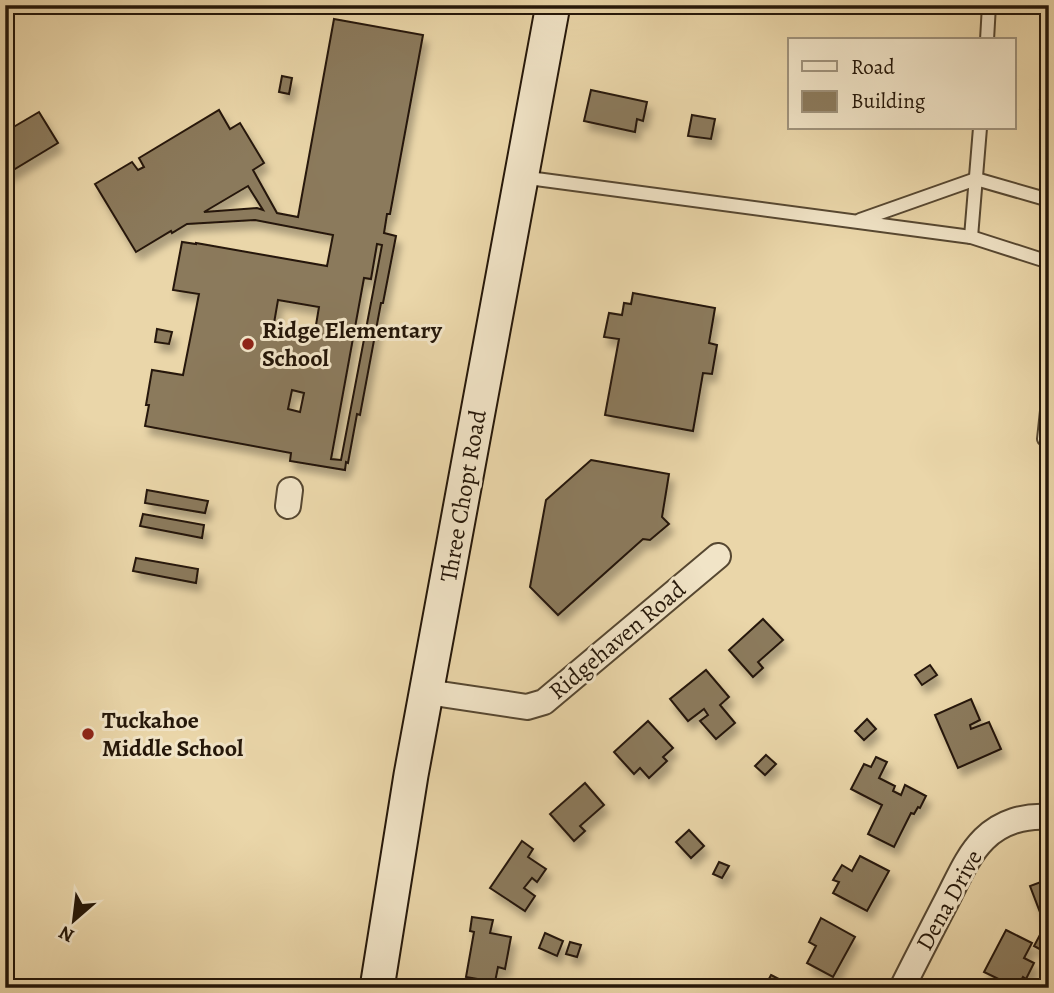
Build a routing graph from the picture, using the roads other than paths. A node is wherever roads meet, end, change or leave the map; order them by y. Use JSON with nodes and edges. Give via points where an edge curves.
{"nodes":[{"id":1,"x":552,"y":5,"type":"edge"},
{"id":2,"x":989,"y":5,"type":"edge"},
{"id":3,"x":987,"y":38,"type":"edge"},
{"id":4,"x":980,"y":130,"type":"edge"},
{"id":5,"x":521,"y":177,"type":"junction"},
{"id":6,"x":976,"y":179,"type":"junction"},
{"id":7,"x":1049,"y":200,"type":"edge"},
{"id":8,"x":857,"y":221,"type":"junction"},
{"id":9,"x":971,"y":237,"type":"junction"},
{"id":10,"x":1049,"y":261,"type":"edge"},
{"id":11,"x":1049,"y":392,"type":"edge"},
{"id":12,"x":1049,"y":440,"type":"edge"},
{"id":13,"x":718,"y":556,"type":"dead end"},
{"id":14,"x":426,"y":692,"type":"junction"},
{"id":15,"x":1049,"y":817,"type":"edge"},
{"id":16,"x":377,"y":988,"type":"edge"},
{"id":17,"x":902,"y":988,"type":"edge"}],
"edges":[{"from":1,"to":5,"type":"main road","name":"Three Chopt Road"},
{"from":2,"to":3,"type":"lane"},
{"from":4,"to":6,"type":"lane"},
{"from":5,"to":8,"type":"lane"},
{"from":5,"to":14,"type":"main road","name":"Three Chopt Road"},
{"from":6,"to":7,"type":"lane"},
{"from":6,"to":8,"type":"lane"},
{"from":6,"to":9,"type":"lane"},
{"from":8,"to":9,"type":"lane"},
{"from":9,"to":10,"type":"lane"},
{"from":11,"to":12,"type":"lane","via":[[1044,439]]},
{"from":13,"to":14,"type":"street","name":"Ridgehaven Road","via":[[544,702],[527,707]]},
{"from":14,"to":16,"type":"main road","name":"Three Chopt Road"},
{"from":15,"to":17,"type":"street","name":"Dena Drive","via":[[1017,819],[984,839],[968,859]]}]}
